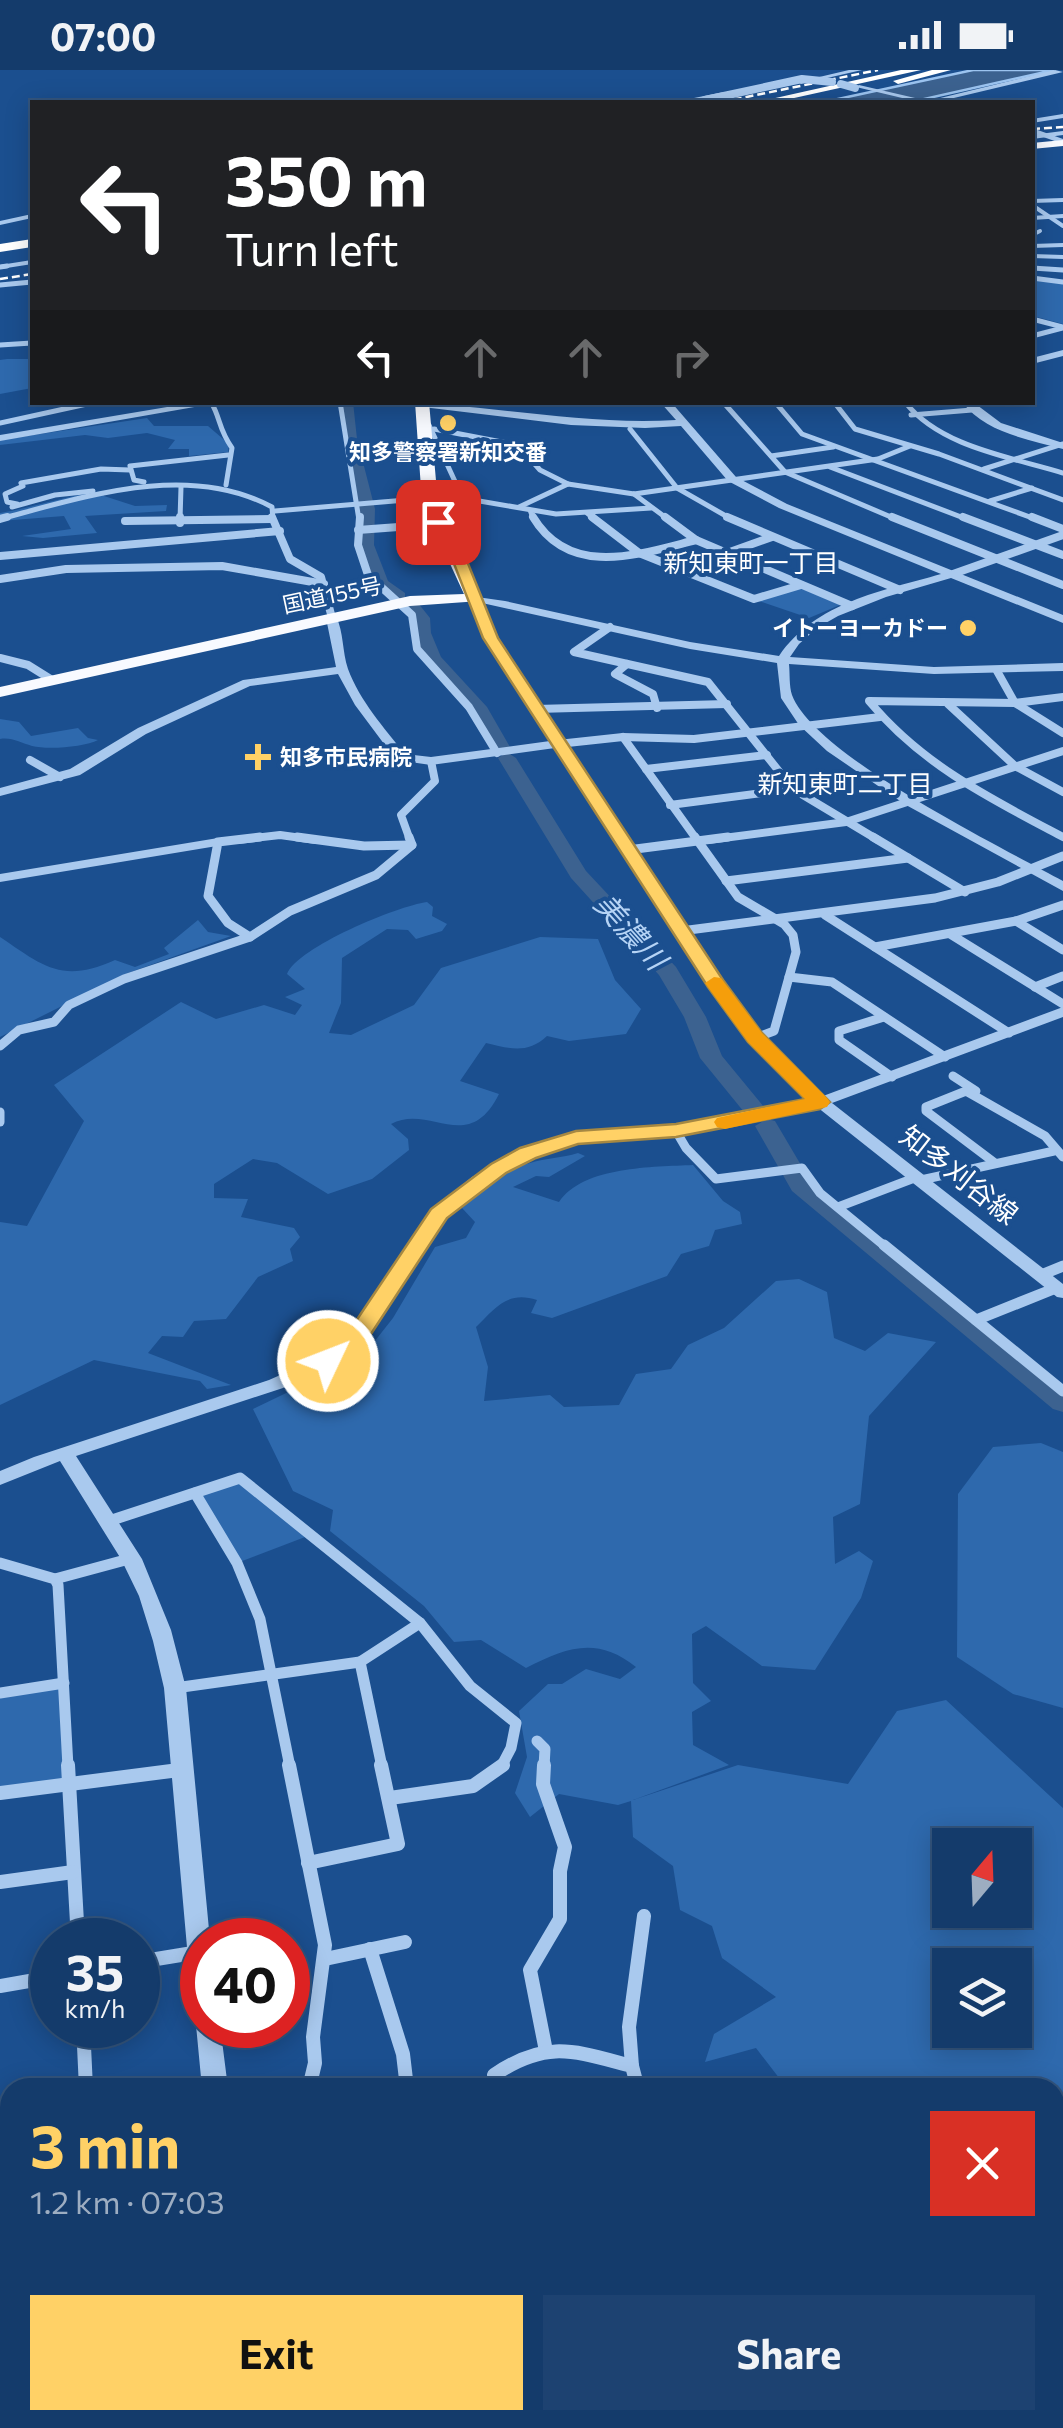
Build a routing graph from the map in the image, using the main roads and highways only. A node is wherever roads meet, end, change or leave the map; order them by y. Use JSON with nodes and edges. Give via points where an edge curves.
{"nodes":[{"id":1,"x":898,"y":70,"type":"edge"},
{"id":2,"x":916,"y":70,"type":"edge"},
{"id":3,"x":928,"y":70,"type":"edge"},
{"id":4,"x":946,"y":70,"type":"edge"},
{"id":5,"x":839,"y":79,"type":"edge"},
{"id":6,"x":754,"y":100,"type":"edge"},
{"id":7,"x":773,"y":100,"type":"edge"},
{"id":8,"x":786,"y":100,"type":"edge"},
{"id":9,"x":806,"y":100,"type":"edge"},
{"id":10,"x":1063,"y":142,"type":"edge"},
{"id":11,"x":1035,"y":146,"type":"edge"},
{"id":12,"x":30,"y":244,"type":"edge"},
{"id":13,"x":0,"y":250,"type":"edge"},
{"id":14,"x":425,"y":414,"type":"edge"},
{"id":15,"x":0,"y":692,"type":"edge"}],
"edges":[{"from":1,"to":5,"type":"highway"},
{"from":2,"to":7,"type":"highway"},
{"from":3,"to":8,"type":"highway"},
{"from":4,"to":9,"type":"highway"},
{"from":5,"to":6,"type":"highway"},
{"from":10,"to":11,"type":"highway"},
{"from":12,"to":13,"type":"highway"},
{"from":14,"to":15,"type":"highway","name":"国道155号","via":[[430,498],[474,598],[397,604]]}]}
